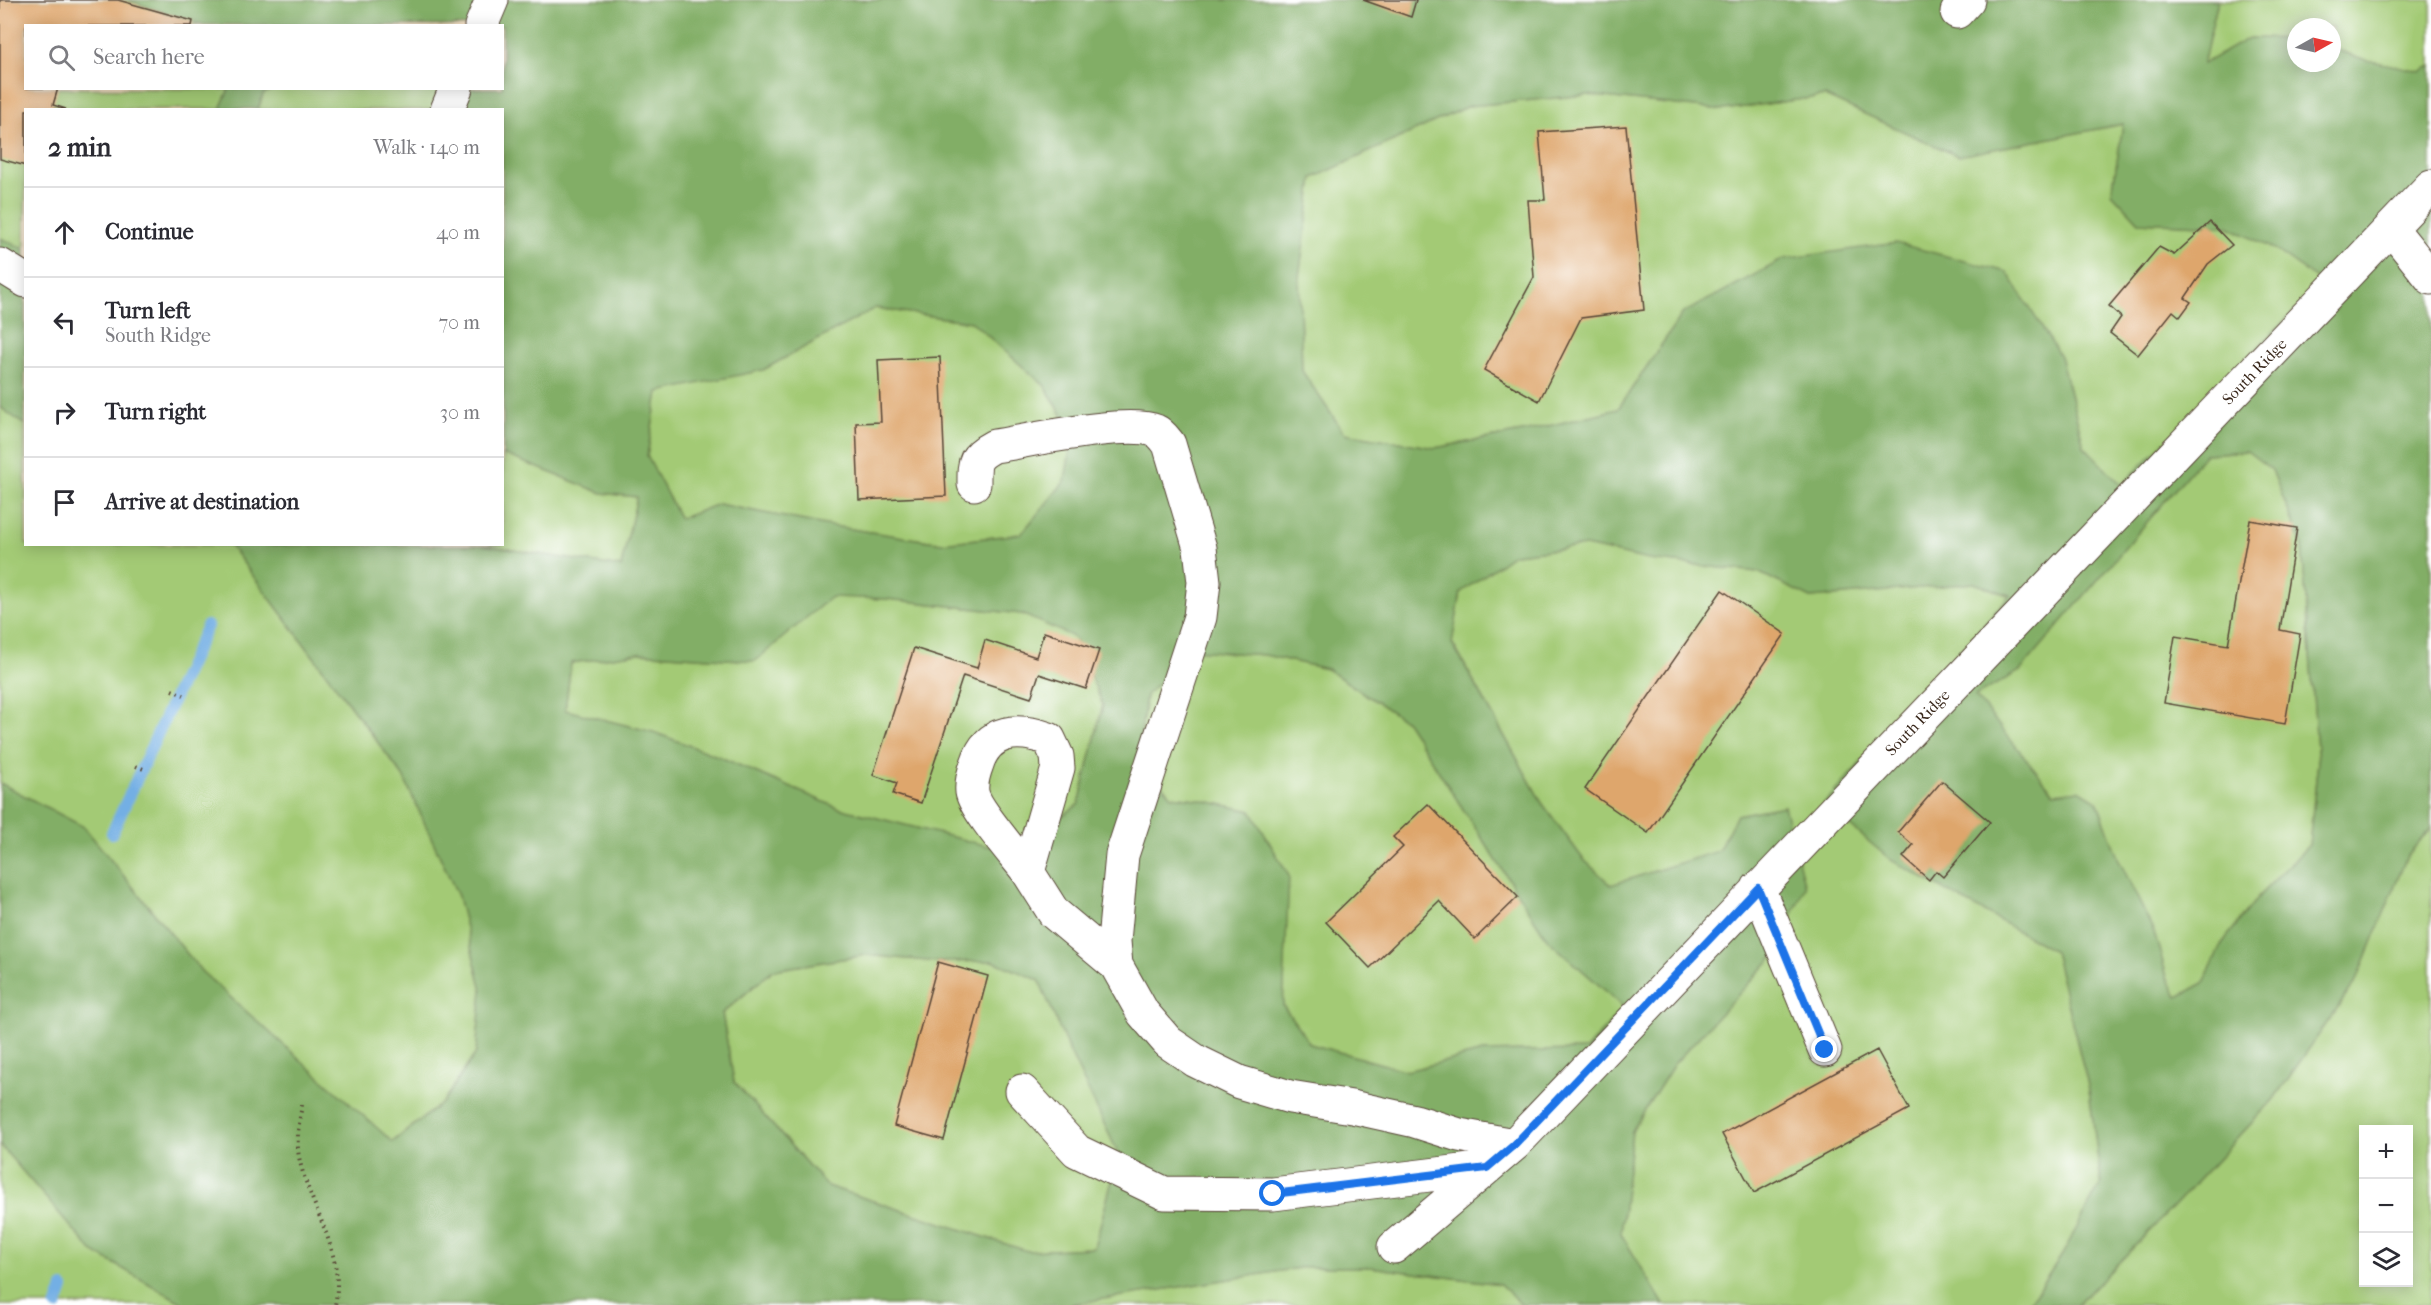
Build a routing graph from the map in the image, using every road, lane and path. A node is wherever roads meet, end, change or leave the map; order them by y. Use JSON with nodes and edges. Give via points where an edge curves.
{"nodes":[{"id":1,"x":492,"y":0,"type":"edge"},
{"id":2,"x":482,"y":24,"type":"edge"},
{"id":3,"x":455,"y":90,"type":"edge"},
{"id":4,"x":448,"y":108,"type":"edge"},
{"id":5,"x":2431,"y":186,"type":"edge"},
{"id":6,"x":2391,"y":228,"type":"junction"},
{"id":7,"x":0,"y":265,"type":"edge"},
{"id":8,"x":2431,"y":278,"type":"edge"},
{"id":9,"x":24,"y":280,"type":"edge"},
{"id":10,"x":974,"y":484,"type":"dead end"},
{"id":11,"x":172,"y":690,"type":"dead end"},
{"id":12,"x":184,"y":695,"type":"dead end"},
{"id":13,"x":136,"y":766,"type":"dead end"},
{"id":14,"x":146,"y":770,"type":"dead end"},
{"id":15,"x":1028,"y":872,"type":"dead end"},
{"id":16,"x":1758,"y":888,"type":"junction"},
{"id":17,"x":1116,"y":965,"type":"junction"},
{"id":18,"x":1825,"y":1050,"type":"dead end"},
{"id":19,"x":1022,"y":1091,"type":"dead end"},
{"id":20,"x":302,"y":1106,"type":"dead end"},
{"id":21,"x":1514,"y":1145,"type":"junction"},
{"id":22,"x":1487,"y":1168,"type":"junction"},
{"id":23,"x":1394,"y":1247,"type":"dead end"},
{"id":24,"x":336,"y":1305,"type":"edge"}],
"edges":[{"from":1,"to":2,"type":"street"},
{"from":3,"to":4,"type":"street"},
{"from":5,"to":6,"type":"street","name":"South Ridge"},
{"from":6,"to":8,"type":"street"},
{"from":6,"to":16,"type":"street","name":"South Ridge"},
{"from":7,"to":9,"type":"street"},
{"from":10,"to":17,"type":"street","via":[[974,464],[980,453],[994,446],[1118,427],[1147,428],[1159,432],[1168,444],[1197,538],[1204,582],[1200,617],[1122,855],[1114,941]]},
{"from":11,"to":12,"type":"path"},
{"from":13,"to":14,"type":"path"},
{"from":15,"to":17,"type":"street","via":[[1054,913]]},
{"from":16,"to":18,"type":"street"},
{"from":16,"to":21,"type":"street","name":"South Ridge"},
{"from":17,"to":21,"type":"street","via":[[1143,1013],[1168,1042],[1239,1082],[1290,1097],[1415,1120],[1459,1135]]},
{"from":19,"to":22,"type":"street","via":[[1077,1151],[1164,1193],[1273,1194]]},
{"from":20,"to":24,"type":"path","via":[[298,1154],[335,1258],[339,1288]]},
{"from":21,"to":22,"type":"street","name":"South Ridge"},
{"from":22,"to":23,"type":"street","name":"South Ridge"}]}
